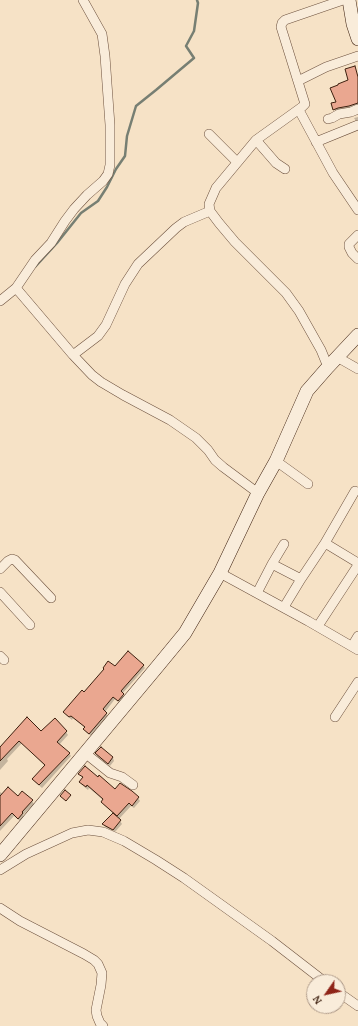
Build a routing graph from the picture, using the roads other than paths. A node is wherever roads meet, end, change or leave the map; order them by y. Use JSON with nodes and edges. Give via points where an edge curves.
{"nodes":[{"id":1,"x":83,"y":0,"type":"edge"},
{"id":2,"x":343,"y":0,"type":"edge"},
{"id":3,"x":349,"y":0,"type":"edge"},
{"id":4,"x":358,"y":39,"type":"edge"},
{"id":5,"x":358,"y":56,"type":"edge"},
{"id":6,"x":298,"y":81,"type":"junction"},
{"id":7,"x":358,"y":109,"type":"edge"},
{"id":8,"x":298,"y":110,"type":"junction"},
{"id":9,"x":328,"y":119,"type":"dead end"},
{"id":10,"x":358,"y":125,"type":"edge"},
{"id":11,"x":209,"y":134,"type":"dead end"},
{"id":12,"x":256,"y":140,"type":"junction"},
{"id":13,"x":316,"y":142,"type":"junction"},
{"id":14,"x":237,"y":162,"type":"junction"},
{"id":15,"x":285,"y":169,"type":"dead end"},
{"id":16,"x":358,"y":210,"type":"edge"},
{"id":17,"x":210,"y":211,"type":"junction"},
{"id":18,"x":358,"y":235,"type":"edge"},
{"id":19,"x":358,"y":259,"type":"edge"},
{"id":20,"x":16,"y":288,"type":"junction"},
{"id":21,"x":0,"y":301,"type":"edge"},
{"id":22,"x":358,"y":335,"type":"edge"},
{"id":23,"x":73,"y":355,"type":"junction"},
{"id":24,"x":337,"y":357,"type":"junction"},
{"id":25,"x":328,"y":367,"type":"junction"},
{"id":26,"x":358,"y":369,"type":"edge"},
{"id":27,"x":276,"y":461,"type":"junction"},
{"id":28,"x":308,"y":484,"type":"dead end"},
{"id":29,"x":355,"y":491,"type":"dead end"},
{"id":30,"x":258,"y":493,"type":"junction"},
{"id":31,"x":325,"y":542,"type":"junction"},
{"id":32,"x":284,"y":544,"type":"dead end"},
{"id":33,"x":272,"y":564,"type":"junction"},
{"id":34,"x":358,"y":564,"type":"edge"},
{"id":35,"x":0,"y":569,"type":"edge"},
{"id":36,"x":220,"y":573,"type":"junction"},
{"id":37,"x":301,"y":579,"type":"junction"},
{"id":38,"x":0,"y":592,"type":"edge"},
{"id":39,"x":257,"y":593,"type":"junction"},
{"id":40,"x":51,"y":598,"type":"dead end"},
{"id":41,"x":284,"y":607,"type":"junction"},
{"id":42,"x":30,"y":625,"type":"dead end"},
{"id":43,"x":318,"y":626,"type":"junction"},
{"id":44,"x":358,"y":636,"type":"edge"},
{"id":45,"x":355,"y":648,"type":"edge"},
{"id":46,"x":358,"y":682,"type":"edge"},
{"id":47,"x":336,"y":717,"type":"dead end"},
{"id":48,"x":85,"y":753,"type":"junction"},
{"id":49,"x":133,"y":785,"type":"dead end"},
{"id":50,"x":0,"y":855,"type":"edge"},
{"id":51,"x":0,"y":870,"type":"edge"},
{"id":52,"x":0,"y":908,"type":"edge"},
{"id":53,"x":315,"y":974,"type":"edge"},
{"id":54,"x":346,"y":998,"type":"edge"},
{"id":55,"x":358,"y":1006,"type":"edge"},
{"id":56,"x":103,"y":1026,"type":"edge"}],
"edges":[{"from":1,"to":20,"type":"street","via":[[102,34],[110,125],[108,174],[64,221],[51,243],[35,260]]},
{"from":2,"to":6,"type":"street","via":[[285,20],[281,24]]},
{"from":3,"to":4,"type":"street","via":[[352,24]]},
{"from":5,"to":6,"type":"street"},
{"from":6,"to":8,"type":"street","via":[[304,104]]},
{"from":7,"to":9,"type":"street"},
{"from":8,"to":12,"type":"street"},
{"from":8,"to":13,"type":"street"},
{"from":10,"to":13,"type":"street"},
{"from":11,"to":14,"type":"street"},
{"from":12,"to":14,"type":"street"},
{"from":12,"to":15,"type":"street","via":[[276,163]]},
{"from":13,"to":16,"type":"street"},
{"from":14,"to":17,"type":"street","via":[[216,188],[209,204]]},
{"from":17,"to":23,"type":"street","via":[[184,222],[138,264],[125,284],[106,325],[98,336]]},
{"from":17,"to":25,"type":"street","via":[[236,242],[286,293],[299,311]]},
{"from":18,"to":19,"type":"street","via":[[349,244]]},
{"from":20,"to":21,"type":"street"},
{"from":20,"to":23,"type":"street"},
{"from":22,"to":24,"type":"street"},
{"from":23,"to":30,"type":"street","via":[[101,382],[170,420],[196,438],[215,460]]},
{"from":24,"to":25,"type":"street"},
{"from":24,"to":26,"type":"street"},
{"from":25,"to":27,"type":"street","via":[[307,392]]},
{"from":27,"to":28,"type":"street"},
{"from":27,"to":30,"type":"street"},
{"from":29,"to":31,"type":"street"},
{"from":30,"to":36,"type":"street"},
{"from":31,"to":34,"type":"street"},
{"from":31,"to":37,"type":"street"},
{"from":32,"to":33,"type":"street"},
{"from":33,"to":37,"type":"street"},
{"from":33,"to":39,"type":"street"},
{"from":34,"to":43,"type":"street"},
{"from":35,"to":40,"type":"street","via":[[8,561],[16,560]]},
{"from":36,"to":39,"type":"street"},
{"from":36,"to":48,"type":"street","via":[[185,632]]},
{"from":37,"to":41,"type":"street"},
{"from":38,"to":42,"type":"street"},
{"from":39,"to":41,"type":"street"},
{"from":41,"to":43,"type":"street"},
{"from":43,"to":45,"type":"street"},
{"from":44,"to":45,"type":"street"},
{"from":46,"to":47,"type":"street"},
{"from":48,"to":49,"type":"street","via":[[110,773],[122,777]]},
{"from":48,"to":50,"type":"street"},
{"from":51,"to":53,"type":"street","via":[[26,854],[72,833],[88,830],[103,832],[184,878]]},
{"from":52,"to":56,"type":"street","via":[[98,964],[102,973],[96,1010]]},
{"from":54,"to":55,"type":"street"}]}
